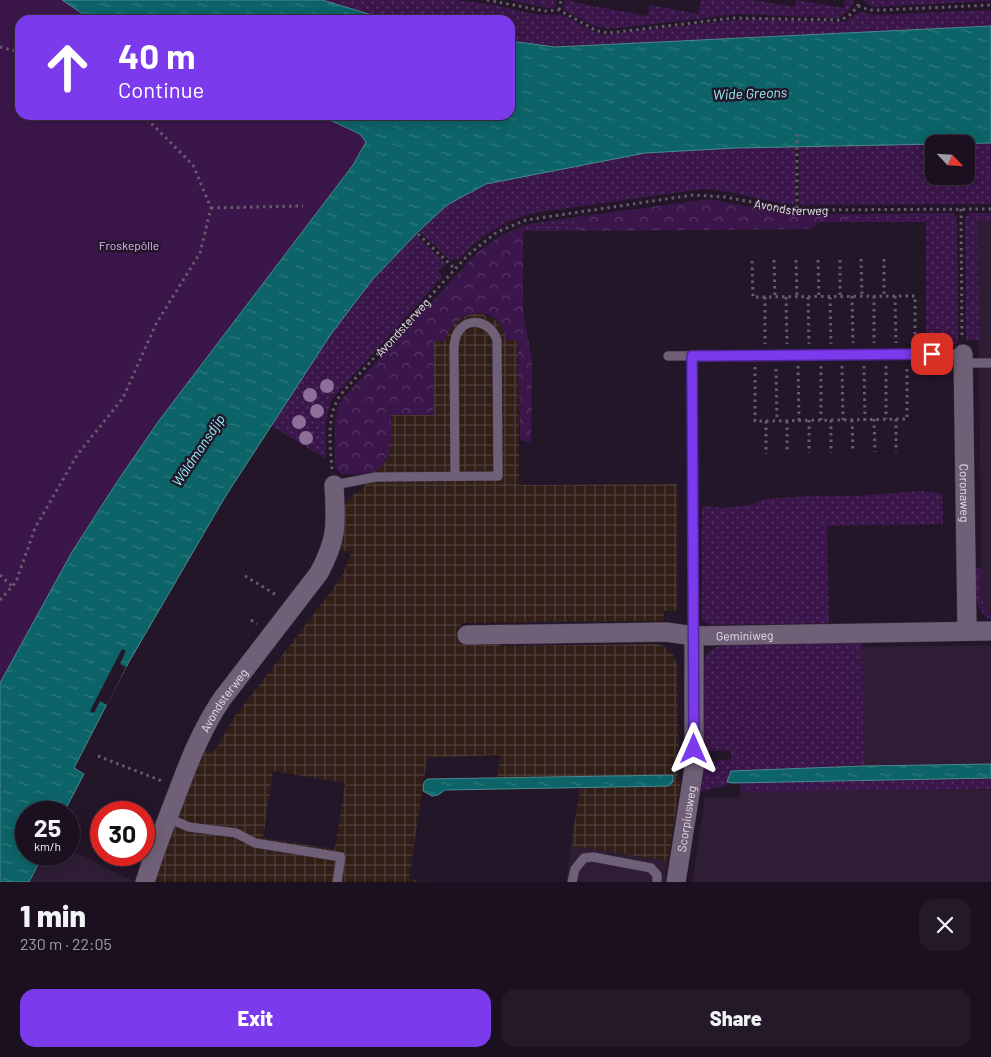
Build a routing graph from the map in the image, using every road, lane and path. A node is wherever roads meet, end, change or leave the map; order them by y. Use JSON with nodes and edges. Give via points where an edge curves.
{"nodes":[{"id":1,"x":487,"y":0,"type":"edge"},
{"id":2,"x":560,"y":0,"type":"edge"},
{"id":3,"x":857,"y":0,"type":"edge"},
{"id":4,"x":991,"y":5,"type":"edge"},
{"id":5,"x":858,"y":6,"type":"junction"},
{"id":6,"x":559,"y":10,"type":"junction"},
{"id":7,"x":0,"y":47,"type":"edge"},
{"id":8,"x":15,"y":51,"type":"edge"},
{"id":9,"x":148,"y":120,"type":"edge"},
{"id":10,"x":797,"y":134,"type":"dead end"},
{"id":11,"x":303,"y":206,"type":"dead end"},
{"id":12,"x":211,"y":208,"type":"junction"},
{"id":13,"x":961,"y":209,"type":"junction"},
{"id":14,"x":991,"y":209,"type":"edge"},
{"id":15,"x":797,"y":210,"type":"junction"},
{"id":16,"x":418,"y":234,"type":"dead end"},
{"id":17,"x":862,"y":259,"type":"dead end"},
{"id":18,"x":884,"y":259,"type":"dead end"},
{"id":19,"x":774,"y":260,"type":"dead end"},
{"id":20,"x":796,"y":260,"type":"dead end"},
{"id":21,"x":818,"y":260,"type":"dead end"},
{"id":22,"x":840,"y":260,"type":"dead end"},
{"id":23,"x":752,"y":261,"type":"dead end"},
{"id":24,"x":455,"y":269,"type":"junction"},
{"id":25,"x":852,"y":296,"type":"junction"},
{"id":26,"x":862,"y":296,"type":"junction"},
{"id":27,"x":874,"y":296,"type":"junction"},
{"id":28,"x":884,"y":296,"type":"junction"},
{"id":29,"x":895,"y":296,"type":"junction"},
{"id":30,"x":765,"y":297,"type":"junction"},
{"id":31,"x":775,"y":297,"type":"junction"},
{"id":32,"x":786,"y":297,"type":"junction"},
{"id":33,"x":796,"y":297,"type":"junction"},
{"id":34,"x":808,"y":297,"type":"junction"},
{"id":35,"x":819,"y":297,"type":"junction"},
{"id":36,"x":830,"y":297,"type":"junction"},
{"id":37,"x":840,"y":297,"type":"junction"},
{"id":38,"x":809,"y":355,"type":"junction"},
{"id":39,"x":831,"y":355,"type":"junction"},
{"id":40,"x":842,"y":355,"type":"junction"},
{"id":41,"x":853,"y":355,"type":"junction"},
{"id":42,"x":864,"y":355,"type":"junction"},
{"id":43,"x":875,"y":355,"type":"junction"},
{"id":44,"x":886,"y":355,"type":"junction"},
{"id":45,"x":896,"y":355,"type":"junction"},
{"id":46,"x":911,"y":355,"type":"junction"},
{"id":47,"x":668,"y":356,"type":"dead end"},
{"id":48,"x":692,"y":356,"type":"junction"},
{"id":49,"x":754,"y":356,"type":"junction"},
{"id":50,"x":766,"y":356,"type":"junction"},
{"id":51,"x":776,"y":356,"type":"junction"},
{"id":52,"x":787,"y":356,"type":"junction"},
{"id":53,"x":798,"y":356,"type":"junction"},
{"id":54,"x":820,"y":356,"type":"junction"},
{"id":55,"x":963,"y":359,"type":"junction"},
{"id":56,"x":991,"y":363,"type":"edge"},
{"id":57,"x":874,"y":419,"type":"junction"},
{"id":58,"x":886,"y":419,"type":"junction"},
{"id":59,"x":896,"y":419,"type":"junction"},
{"id":60,"x":809,"y":420,"type":"junction"},
{"id":61,"x":821,"y":420,"type":"junction"},
{"id":62,"x":831,"y":420,"type":"junction"},
{"id":63,"x":843,"y":420,"type":"junction"},
{"id":64,"x":852,"y":420,"type":"junction"},
{"id":65,"x":865,"y":420,"type":"junction"},
{"id":66,"x":766,"y":421,"type":"junction"},
{"id":67,"x":777,"y":421,"type":"junction"},
{"id":68,"x":787,"y":421,"type":"junction"},
{"id":69,"x":799,"y":421,"type":"junction"},
{"id":70,"x":853,"y":452,"type":"dead end"},
{"id":71,"x":875,"y":452,"type":"dead end"},
{"id":72,"x":896,"y":452,"type":"dead end"},
{"id":73,"x":809,"y":453,"type":"dead end"},
{"id":74,"x":831,"y":453,"type":"dead end"},
{"id":75,"x":766,"y":454,"type":"dead end"},
{"id":76,"x":787,"y":454,"type":"dead end"},
{"id":77,"x":455,"y":476,"type":"junction"},
{"id":78,"x":334,"y":484,"type":"junction"},
{"id":79,"x":0,"y":575,"type":"edge"},
{"id":80,"x":245,"y":576,"type":"dead end"},
{"id":81,"x":12,"y":586,"type":"junction"},
{"id":82,"x":0,"y":600,"type":"edge"},
{"id":83,"x":294,"y":605,"type":"junction"},
{"id":84,"x":967,"y":631,"type":"junction"},
{"id":85,"x":991,"y":631,"type":"edge"},
{"id":86,"x":467,"y":635,"type":"dead end"},
{"id":87,"x":694,"y":636,"type":"junction"},
{"id":88,"x":98,"y":756,"type":"dead end"},
{"id":89,"x":179,"y":788,"type":"junction"},
{"id":90,"x":168,"y":818,"type":"junction"},
{"id":91,"x":145,"y":882,"type":"edge"},
{"id":92,"x":337,"y":882,"type":"edge"},
{"id":93,"x":572,"y":882,"type":"edge"},
{"id":94,"x":657,"y":882,"type":"edge"},
{"id":95,"x":676,"y":882,"type":"edge"}],
"edges":[{"from":1,"to":6,"type":"path","via":[[545,11]]},
{"from":2,"to":6,"type":"path"},
{"from":3,"to":5,"type":"path"},
{"from":4,"to":5,"type":"path","via":[[882,10]]},
{"from":5,"to":6,"type":"path","via":[[841,20],[733,18],[609,32],[597,31]]},
{"from":7,"to":8,"type":"path"},
{"from":9,"to":12,"type":"path","via":[[193,165]]},
{"from":10,"to":15,"type":"path"},
{"from":11,"to":12,"type":"path"},
{"from":12,"to":81,"type":"path","via":[[200,253],[156,324],[123,398],[77,455],[35,528]]},
{"from":13,"to":14,"type":"path","name":"Avondsterweg"},
{"from":13,"to":15,"type":"path","name":"Avondsterweg"},
{"from":13,"to":55,"type":"path"},
{"from":15,"to":24,"type":"path","name":"Avondsterweg","via":[[714,195],[693,195],[533,219],[497,232]]},
{"from":16,"to":24,"type":"path"},
{"from":17,"to":26,"type":"path"},
{"from":18,"to":28,"type":"path"},
{"from":19,"to":31,"type":"path"},
{"from":20,"to":33,"type":"path"},
{"from":21,"to":35,"type":"path"},
{"from":22,"to":37,"type":"path"},
{"from":23,"to":30,"type":"path","via":[[752,297]]},
{"from":24,"to":78,"type":"path","name":"Avondsterweg","via":[[336,401],[330,420]]},
{"from":25,"to":26,"type":"path"},
{"from":25,"to":37,"type":"path"},
{"from":25,"to":41,"type":"path"},
{"from":26,"to":27,"type":"path"},
{"from":27,"to":28,"type":"path"},
{"from":27,"to":43,"type":"path"},
{"from":28,"to":29,"type":"path"},
{"from":29,"to":45,"type":"path"},
{"from":29,"to":46,"type":"path","via":[[915,296]]},
{"from":30,"to":31,"type":"path"},
{"from":30,"to":50,"type":"path"},
{"from":31,"to":32,"type":"path"},
{"from":32,"to":33,"type":"path"},
{"from":32,"to":52,"type":"path"},
{"from":33,"to":34,"type":"path"},
{"from":34,"to":35,"type":"path"},
{"from":34,"to":38,"type":"path"},
{"from":35,"to":36,"type":"path"},
{"from":36,"to":37,"type":"path"},
{"from":36,"to":39,"type":"path"},
{"from":38,"to":53,"type":"lane"},
{"from":38,"to":54,"type":"lane"},
{"from":39,"to":40,"type":"lane"},
{"from":39,"to":54,"type":"lane"},
{"from":40,"to":41,"type":"lane"},
{"from":40,"to":63,"type":"path"},
{"from":41,"to":42,"type":"lane"},
{"from":42,"to":43,"type":"lane"},
{"from":42,"to":65,"type":"path"},
{"from":43,"to":44,"type":"lane"},
{"from":44,"to":45,"type":"lane"},
{"from":44,"to":58,"type":"path"},
{"from":45,"to":46,"type":"lane"},
{"from":46,"to":55,"type":"lane"},
{"from":46,"to":59,"type":"path","via":[[907,419]]},
{"from":47,"to":48,"type":"lane"},
{"from":48,"to":49,"type":"lane"},
{"from":48,"to":87,"type":"lane"},
{"from":49,"to":50,"type":"lane"},
{"from":49,"to":66,"type":"path","via":[[755,421]]},
{"from":50,"to":51,"type":"lane"},
{"from":51,"to":52,"type":"lane"},
{"from":51,"to":67,"type":"path"},
{"from":52,"to":53,"type":"lane"},
{"from":53,"to":69,"type":"path"},
{"from":54,"to":61,"type":"path"},
{"from":55,"to":56,"type":"lane"},
{"from":55,"to":84,"type":"street","name":"Coronaweg"},
{"from":57,"to":58,"type":"path"},
{"from":57,"to":65,"type":"path"},
{"from":57,"to":71,"type":"path"},
{"from":58,"to":59,"type":"path"},
{"from":59,"to":72,"type":"path"},
{"from":60,"to":61,"type":"path"},
{"from":60,"to":69,"type":"path"},
{"from":60,"to":73,"type":"path"},
{"from":61,"to":62,"type":"path"},
{"from":62,"to":63,"type":"path"},
{"from":62,"to":74,"type":"path"},
{"from":63,"to":64,"type":"path"},
{"from":64,"to":65,"type":"path"},
{"from":64,"to":70,"type":"path"},
{"from":66,"to":67,"type":"path"},
{"from":66,"to":75,"type":"path"},
{"from":67,"to":68,"type":"path"},
{"from":68,"to":69,"type":"path"},
{"from":68,"to":76,"type":"path"},
{"from":77,"to":77,"type":"lane","via":[[498,476],[497,340],[495,332],[480,322],[462,328],[456,335],[454,346]]},
{"from":77,"to":78,"type":"lane","via":[[376,477]]},
{"from":78,"to":83,"type":"street","name":"Avondsterweg","via":[[336,525],[333,542],[319,573]]},
{"from":79,"to":81,"type":"path"},
{"from":80,"to":83,"type":"path"},
{"from":81,"to":82,"type":"path"},
{"from":83,"to":89,"type":"street","name":"Avondsterweg","via":[[208,720]]},
{"from":84,"to":85,"type":"street","name":"Geminiweg"},
{"from":84,"to":87,"type":"street","name":"Geminiweg"},
{"from":86,"to":87,"type":"street","name":"Geminiweg","via":[[666,632]]},
{"from":87,"to":95,"type":"street","name":"Scorpiusweg","via":[[694,768]]},
{"from":88,"to":89,"type":"path"},
{"from":89,"to":90,"type":"street","name":"Avondsterweg"},
{"from":90,"to":91,"type":"street","name":"Avondsterweg"},
{"from":90,"to":92,"type":"lane","via":[[190,826],[236,834],[255,843],[341,857]]},
{"from":93,"to":94,"type":"lane","via":[[574,869],[584,858],[593,857],[651,868]]}]}
